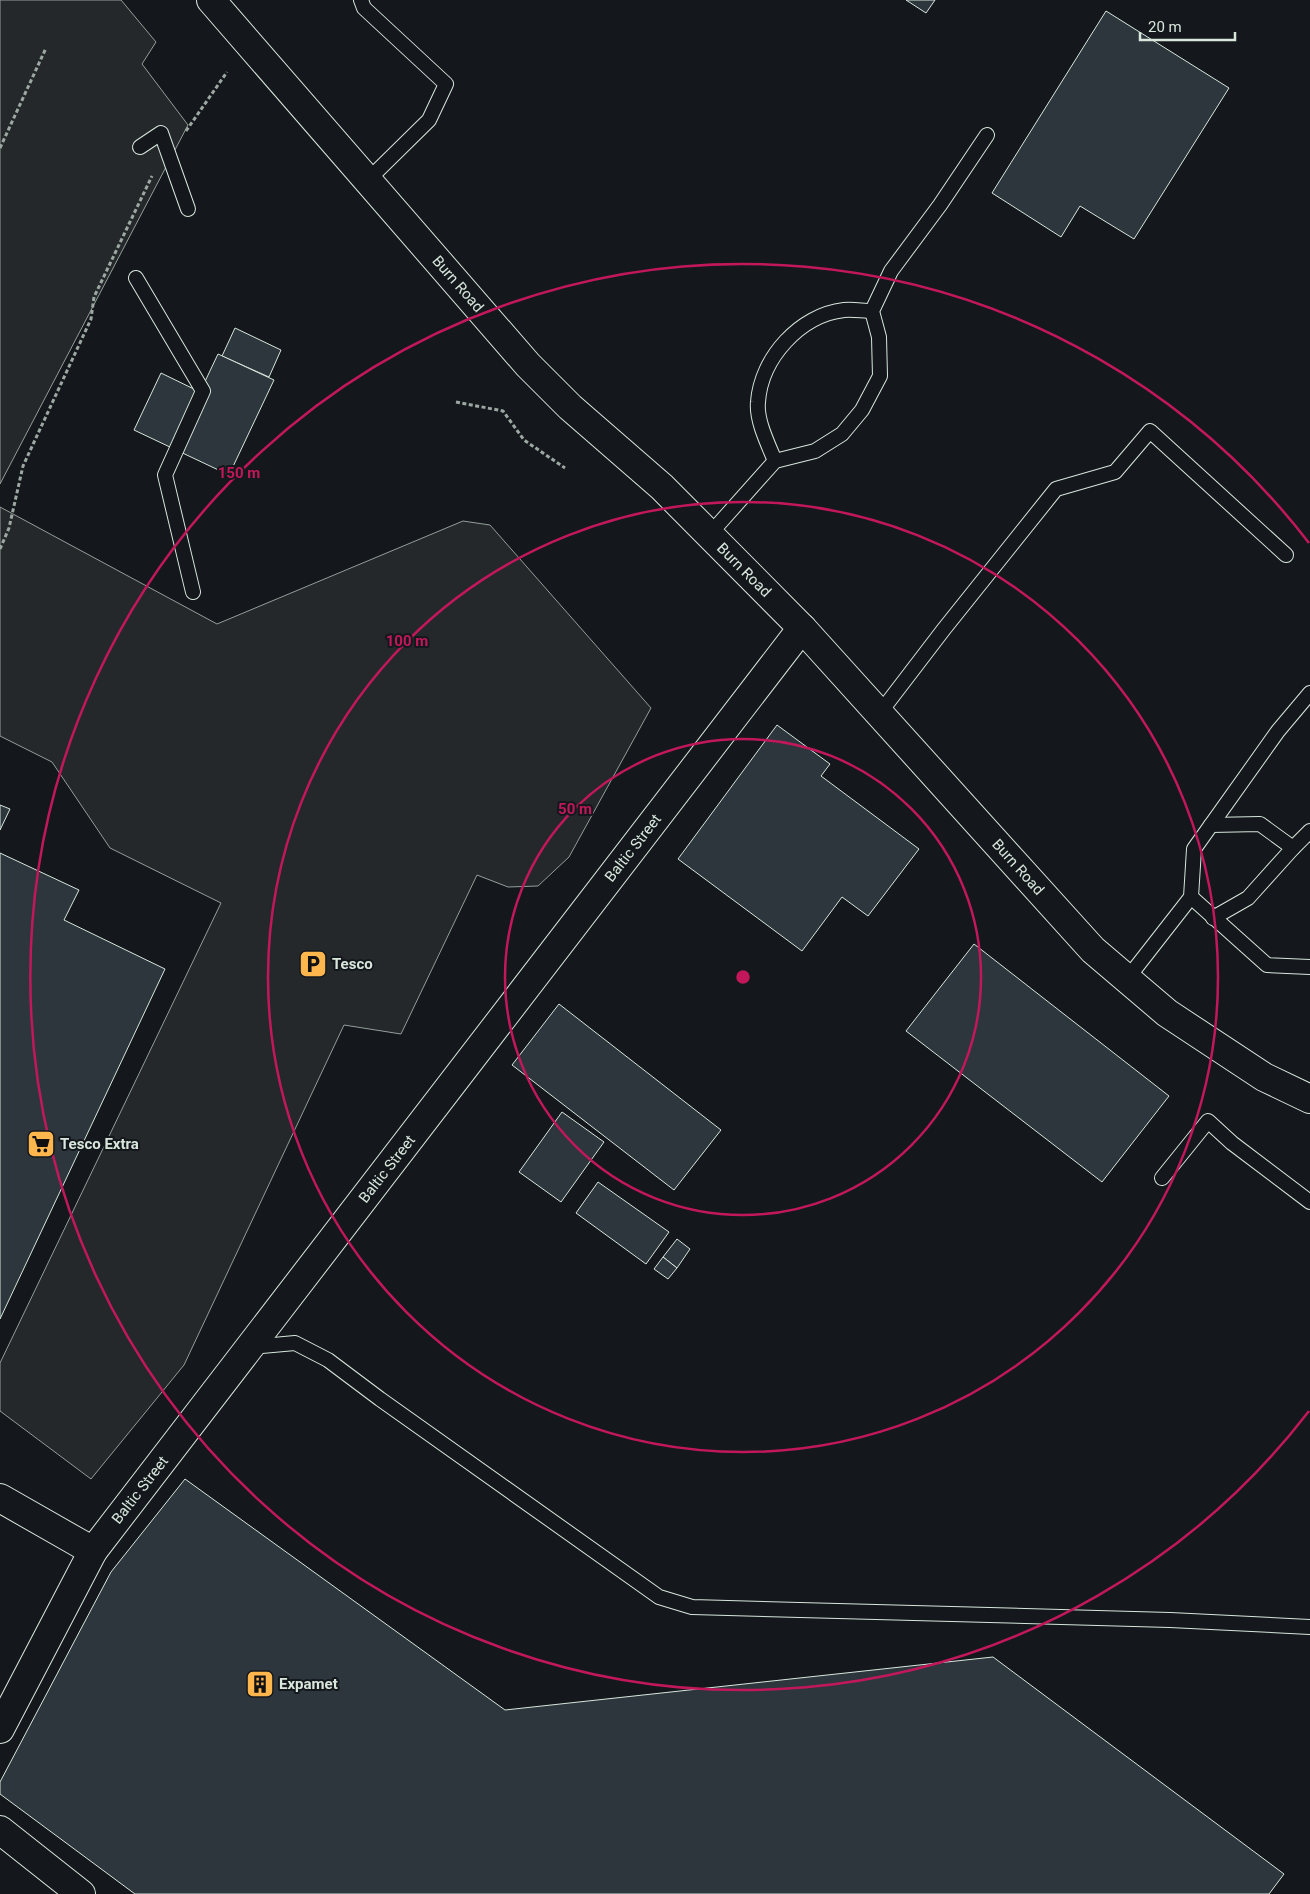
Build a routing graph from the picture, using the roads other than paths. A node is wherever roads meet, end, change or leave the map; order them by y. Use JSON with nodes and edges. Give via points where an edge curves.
{"nodes":[{"id":1,"x":211,"y":0,"type":"edge"},
{"id":2,"x":360,"y":0,"type":"edge"},
{"id":3,"x":987,"y":136,"type":"dead end"},
{"id":4,"x":140,"y":147,"type":"dead end"},
{"id":5,"x":368,"y":180,"type":"junction"},
{"id":6,"x":188,"y":209,"type":"dead end"},
{"id":7,"x":136,"y":278,"type":"dead end"},
{"id":8,"x":872,"y":311,"type":"junction"},
{"id":9,"x":775,"y":460,"type":"junction"},
{"id":10,"x":710,"y":535,"type":"junction"},
{"id":11,"x":1286,"y":555,"type":"dead end"},
{"id":12,"x":194,"y":592,"type":"dead end"},
{"id":13,"x":802,"y":628,"type":"junction"},
{"id":14,"x":1310,"y":693,"type":"edge"},
{"id":15,"x":879,"y":714,"type":"junction"},
{"id":16,"x":1211,"y":825,"type":"junction"},
{"id":17,"x":1310,"y":830,"type":"edge"},
{"id":18,"x":1293,"y":848,"type":"junction"},
{"id":19,"x":1191,"y":897,"type":"junction"},
{"id":20,"x":1213,"y":918,"type":"junction"},
{"id":21,"x":1310,"y":967,"type":"edge"},
{"id":22,"x":1127,"y":979,"type":"junction"},
{"id":23,"x":1310,"y":1099,"type":"edge"},
{"id":24,"x":1162,"y":1178,"type":"dead end"},
{"id":25,"x":1310,"y":1202,"type":"edge"},
{"id":26,"x":250,"y":1347,"type":"junction"},
{"id":27,"x":0,"y":1498,"type":"edge"},
{"id":28,"x":93,"y":1551,"type":"junction"},
{"id":29,"x":1310,"y":1627,"type":"edge"},
{"id":30,"x":0,"y":1729,"type":"edge"},
{"id":31,"x":0,"y":1830,"type":"edge"},
{"id":32,"x":69,"y":1890,"type":"edge"}],
"edges":[{"from":1,"to":5,"type":"street","name":"Burn Road"},
{"from":2,"to":5,"type":"lane","via":[[364,8],[446,84],[429,120]]},
{"from":3,"to":8,"type":"lane","via":[[891,272]]},
{"from":4,"to":6,"type":"lane","via":[[161,133]]},
{"from":5,"to":10,"type":"street","name":"Burn Road","via":[[528,365]]},
{"from":7,"to":12,"type":"lane","via":[[202,391],[165,475]]},
{"from":8,"to":9,"type":"lane","via":[[879,337],[880,376],[862,410],[842,434],[822,446]]},
{"from":8,"to":9,"type":"lane","via":[[844,310],[817,318],[793,333],[776,352],[757,402],[762,430]]},
{"from":9,"to":10,"type":"lane"},
{"from":10,"to":13,"type":"street","name":"Burn Road"},
{"from":11,"to":15,"type":"lane","via":[[1150,431],[1115,472],[1056,490]]},
{"from":13,"to":15,"type":"street","name":"Burn Road"},
{"from":13,"to":26,"type":"street","name":"Baltic Street"},
{"from":14,"to":16,"type":"lane","via":[[1278,731]]},
{"from":15,"to":22,"type":"street","name":"Burn Road","via":[[1093,950]]},
{"from":16,"to":18,"type":"lane","via":[[1260,824]]},
{"from":16,"to":19,"type":"lane","via":[[1194,849]]},
{"from":17,"to":18,"type":"lane"},
{"from":18,"to":20,"type":"lane","via":[[1248,898]]},
{"from":19,"to":20,"type":"lane"},
{"from":19,"to":22,"type":"lane"},
{"from":20,"to":21,"type":"lane","via":[[1267,965]]},
{"from":22,"to":23,"type":"street","name":"Burn Road","via":[[1167,1013],[1264,1076]]},
{"from":24,"to":25,"type":"lane","via":[[1208,1121]]},
{"from":26,"to":28,"type":"street","name":"Baltic Street"},
{"from":26,"to":29,"type":"lane","via":[[295,1343],[328,1360],[659,1597],[692,1607]]},
{"from":27,"to":28,"type":"street"},
{"from":28,"to":30,"type":"street","name":"Baltic Street"},
{"from":31,"to":32,"type":"street"}]}
